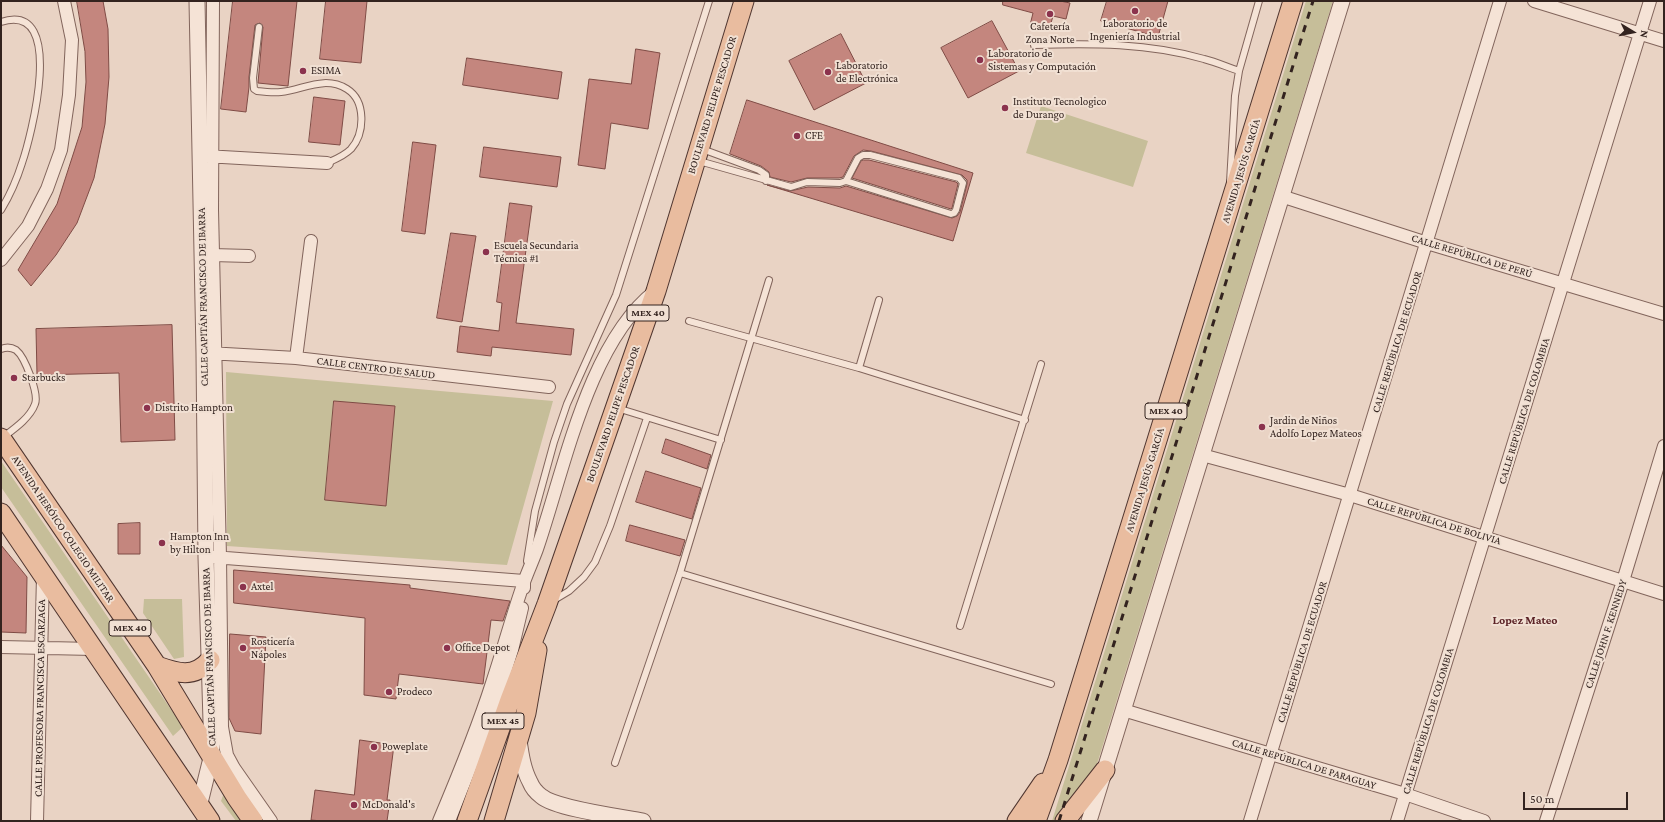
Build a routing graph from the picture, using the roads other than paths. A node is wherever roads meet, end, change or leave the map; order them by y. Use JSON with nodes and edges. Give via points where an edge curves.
{"nodes":[{"id":1,"x":64,"y":1,"type":"edge"},
{"id":2,"x":197,"y":1,"type":"edge"},
{"id":3,"x":213,"y":1,"type":"edge"},
{"id":4,"x":709,"y":1,"type":"edge"},
{"id":5,"x":744,"y":1,"type":"edge"},
{"id":6,"x":1259,"y":1,"type":"edge"},
{"id":7,"x":1293,"y":1,"type":"edge"},
{"id":8,"x":1342,"y":1,"type":"edge"},
{"id":9,"x":1500,"y":1,"type":"edge"},
{"id":10,"x":1534,"y":1,"type":"edge"},
{"id":11,"x":1650,"y":1,"type":"edge"},
{"id":12,"x":1,"y":22,"type":"edge"},
{"id":13,"x":259,"y":27,"type":"dead end"},
{"id":14,"x":1640,"y":34,"type":"junction"},
{"id":15,"x":1664,"y":41,"type":"edge"},
{"id":16,"x":1034,"y":45,"type":"dead end"},
{"id":17,"x":1238,"y":72,"type":"junction"},
{"id":18,"x":697,"y":154,"type":"junction"},
{"id":19,"x":206,"y":156,"type":"junction"},
{"id":20,"x":327,"y":163,"type":"joint"},
{"id":21,"x":766,"y":180,"type":"junction"},
{"id":22,"x":846,"y":180,"type":"junction"},
{"id":23,"x":1281,"y":196,"type":"junction"},
{"id":24,"x":1231,"y":202,"type":"junction"},
{"id":25,"x":1,"y":210,"type":"edge"},
{"id":26,"x":311,"y":241,"type":"dead end"},
{"id":27,"x":1427,"y":243,"type":"junction"},
{"id":28,"x":212,"y":255,"type":"junction"},
{"id":29,"x":249,"y":256,"type":"dead end"},
{"id":30,"x":1,"y":260,"type":"edge"},
{"id":31,"x":769,"y":280,"type":"dead end"},
{"id":32,"x":1563,"y":283,"type":"junction"},
{"id":33,"x":656,"y":290,"type":"junction"},
{"id":34,"x":879,"y":300,"type":"dead end"},
{"id":35,"x":1664,"y":314,"type":"edge"},
{"id":36,"x":690,"y":321,"type":"dead end"},
{"id":37,"x":752,"y":339,"type":"junction"},
{"id":38,"x":1,"y":349,"type":"edge"},
{"id":39,"x":209,"y":353,"type":"junction"},
{"id":40,"x":296,"y":358,"type":"junction"},
{"id":41,"x":1041,"y":364,"type":"dead end"},
{"id":42,"x":859,"y":368,"type":"junction"},
{"id":43,"x":549,"y":387,"type":"dead end"},
{"id":44,"x":616,"y":407,"type":"junction"},
{"id":45,"x":647,"y":418,"type":"junction"},
{"id":46,"x":1025,"y":420,"type":"junction"},
{"id":47,"x":1,"y":438,"type":"edge"},
{"id":48,"x":721,"y":440,"type":"junction"},
{"id":49,"x":1664,"y":446,"type":"edge"},
{"id":50,"x":1202,"y":455,"type":"junction"},
{"id":51,"x":1350,"y":495,"type":"junction"},
{"id":52,"x":1,"y":513,"type":"edge"},
{"id":53,"x":1485,"y":537,"type":"junction"},
{"id":54,"x":213,"y":557,"type":"junction"},
{"id":55,"x":680,"y":573,"type":"junction"},
{"id":56,"x":43,"y":574,"type":"junction"},
{"id":57,"x":524,"y":581,"type":"junction"},
{"id":58,"x":1623,"y":581,"type":"junction"},
{"id":59,"x":1664,"y":594,"type":"edge"},
{"id":60,"x":547,"y":604,"type":"junction"},
{"id":61,"x":541,"y":622,"type":"junction"},
{"id":62,"x":960,"y":626,"type":"dead end"},
{"id":63,"x":1,"y":647,"type":"edge"},
{"id":64,"x":42,"y":648,"type":"junction"},
{"id":65,"x":93,"y":649,"type":"junction"},
{"id":66,"x":210,"y":660,"type":"junction"},
{"id":67,"x":157,"y":666,"type":"junction"},
{"id":68,"x":1051,"y":684,"type":"dead end"},
{"id":69,"x":1124,"y":710,"type":"junction"},
{"id":70,"x":519,"y":740,"type":"junction"},
{"id":71,"x":212,"y":754,"type":"junction"},
{"id":72,"x":1271,"y":754,"type":"junction"},
{"id":73,"x":1058,"y":760,"type":"junction"},
{"id":74,"x":615,"y":763,"type":"dead end"},
{"id":75,"x":1105,"y":770,"type":"junction"},
{"id":76,"x":1405,"y":794,"type":"junction"},
{"id":77,"x":203,"y":816,"type":"edge"},
{"id":78,"x":37,"y":821,"type":"edge"},
{"id":79,"x":253,"y":821,"type":"edge"},
{"id":80,"x":271,"y":821,"type":"edge"},
{"id":81,"x":438,"y":821,"type":"edge"},
{"id":82,"x":449,"y":821,"type":"edge"},
{"id":83,"x":467,"y":821,"type":"edge"},
{"id":84,"x":494,"y":821,"type":"edge"},
{"id":85,"x":643,"y":821,"type":"edge"},
{"id":86,"x":1017,"y":821,"type":"edge"},
{"id":87,"x":1036,"y":821,"type":"edge"},
{"id":88,"x":1065,"y":821,"type":"edge"},
{"id":89,"x":1089,"y":821,"type":"edge"},
{"id":90,"x":1250,"y":821,"type":"edge"},
{"id":91,"x":1397,"y":821,"type":"edge"},
{"id":92,"x":1484,"y":821,"type":"edge"},
{"id":93,"x":1546,"y":821,"type":"edge"}],
"edges":[{"from":1,"to":30,"type":"street","via":[[72,40],[69,95],[61,150],[47,189],[28,226]]},
{"from":2,"to":19,"type":"street","name":"CALLE CAPITÁN FRANCISCO DE IBARRA"},
{"from":3,"to":19,"type":"street"},
{"from":4,"to":57,"type":"lane","via":[[616,296],[567,404],[554,442],[535,511]]},
{"from":5,"to":18,"type":"main road","name":"BOULEVARD FELIPE PESCADOR","number":"MEX 40"},
{"from":6,"to":17,"type":"lane"},
{"from":7,"to":24,"type":"main road","name":"AVENIDA JESÚS GARCÍA","number":"MEX 40"},
{"from":8,"to":23,"type":"street"},
{"from":9,"to":27,"type":"street","name":"CALLE REPÚBLICA DE ECUADOR"},
{"from":10,"to":14,"type":"street"},
{"from":11,"to":14,"type":"street","name":"CALLE REPÚBLICA DE COLOMBIA"},
{"from":12,"to":25,"type":"lane","via":[[16,16],[33,23],[37,30],[41,64],[31,133],[16,179]]},
{"from":13,"to":20,"type":"lane","via":[[254,89],[281,93],[314,83],[329,84],[346,89],[358,102],[361,111],[358,138],[352,148]]},
{"from":14,"to":15,"type":"street"},
{"from":14,"to":32,"type":"street","name":"CALLE REPÚBLICA DE COLOMBIA"},
{"from":16,"to":17,"type":"lane","via":[[1127,45],[1205,59]]},
{"from":17,"to":24,"type":"lane","via":[[1230,158]]},
{"from":18,"to":21,"type":"lane"},
{"from":18,"to":21,"type":"lane","via":[[759,170],[766,175]]},
{"from":18,"to":33,"type":"main road","name":"BOULEVARD FELIPE PESCADOR","number":"MEX 40"},
{"from":19,"to":20,"type":"street"},
{"from":19,"to":28,"type":"street"},
{"from":19,"to":39,"type":"street","name":"CALLE CAPITÁN FRANCISCO DE IBARRA"},
{"from":21,"to":22,"type":"lane","via":[[791,187],[807,182],[840,183]]},
{"from":22,"to":22,"type":"lane","via":[[858,158],[870,155],[959,178],[963,183],[956,210],[951,214]]},
{"from":23,"to":27,"type":"street","name":"CALLE REPÚBLICA DE PERÚ"},
{"from":23,"to":50,"type":"street"},
{"from":24,"to":73,"type":"main road","name":"AVENIDA JESÚS GARCÍA","number":"MEX 40"},
{"from":26,"to":40,"type":"street"},
{"from":27,"to":32,"type":"street","name":"CALLE REPÚBLICA DE PERÚ"},
{"from":27,"to":51,"type":"street","name":"CALLE REPÚBLICA DE ECUADOR"},
{"from":28,"to":29,"type":"street"},
{"from":28,"to":39,"type":"street"},
{"from":31,"to":37,"type":"lane"},
{"from":32,"to":35,"type":"street","name":"CALLE REPÚBLICA DE PERÚ"},
{"from":32,"to":53,"type":"street","name":"CALLE REPÚBLICA DE COLOMBIA"},
{"from":33,"to":44,"type":"main road","name":"BOULEVARD FELIPE PESCADOR","number":"MEX 40"},
{"from":33,"to":57,"type":"street","via":[[644,300],[621,328],[598,370],[584,402],[542,535]]},
{"from":34,"to":42,"type":"lane"},
{"from":36,"to":37,"type":"lane"},
{"from":37,"to":42,"type":"lane"},
{"from":37,"to":48,"type":"lane"},
{"from":38,"to":47,"type":"lane","via":[[9,348],[20,354],[36,396],[32,410]]},
{"from":39,"to":40,"type":"street","name":"CALLE CENTRO DE SALUD"},
{"from":39,"to":54,"type":"street","name":"CALLE CAPITÁN FRANCISCO DE IBARRA"},
{"from":40,"to":43,"type":"street","name":"CALLE CENTRO DE SALUD"},
{"from":41,"to":46,"type":"lane"},
{"from":42,"to":46,"type":"lane"},
{"from":44,"to":45,"type":"lane"},
{"from":44,"to":60,"type":"main road","name":"BOULEVARD FELIPE PESCADOR","number":"MEX 40"},
{"from":45,"to":48,"type":"lane"},
{"from":45,"to":60,"type":"lane","via":[[595,562],[569,591]]},
{"from":46,"to":62,"type":"lane"},
{"from":47,"to":67,"type":"main road","name":"AVENIDA HERÓICO COLEGIO MILITAR","number":"MEX 40"},
{"from":48,"to":55,"type":"lane"},
{"from":49,"to":58,"type":"street","name":"CALLE JOHN F. KENNEDY"},
{"from":50,"to":51,"type":"street","name":"CALLE REPÚBLICA DE BOLIVIA"},
{"from":50,"to":69,"type":"street"},
{"from":51,"to":53,"type":"street","name":"CALLE REPÚBLICA DE BOLIVIA"},
{"from":51,"to":72,"type":"street","name":"CALLE REPÚBLICA DE ECUADOR"},
{"from":52,"to":56,"type":"main road"},
{"from":53,"to":58,"type":"street","name":"CALLE REPÚBLICA DE BOLIVIA"},
{"from":53,"to":76,"type":"street","name":"CALLE REPÚBLICA DE COLOMBIA"},
{"from":54,"to":57,"type":"street"},
{"from":54,"to":66,"type":"street","name":"CALLE CAPITÁN FRANCISCO DE IBARRA"},
{"from":54,"to":80,"type":"street","via":[[224,745],[234,768]]},
{"from":55,"to":68,"type":"lane"},
{"from":55,"to":74,"type":"lane"},
{"from":56,"to":64,"type":"street","name":"CALLE PROFESORA FRANCISCA ESCARZAGA"},
{"from":56,"to":65,"type":"main road"},
{"from":57,"to":81,"type":"street","via":[[490,690],[462,766]]},
{"from":57,"to":82,"type":"street","via":[[521,615],[506,669],[483,738]]},
{"from":58,"to":59,"type":"street","name":"CALLE REPÚBLICA DE BOLIVIA"},
{"from":58,"to":93,"type":"street","name":"CALLE JOHN F. KENNEDY"},
{"from":60,"to":61,"type":"main road","name":"BOULEVARD FELIPE PESCADOR","number":"MEX 40"},
{"from":61,"to":70,"type":"main road","number":"MEX 40","via":[[533,681]]},
{"from":61,"to":83,"type":"main road","name":"BOULEVARD FELIPE PESCADOR","number":"MEX 45"},
{"from":63,"to":64,"type":"street"},
{"from":64,"to":65,"type":"street"},
{"from":64,"to":78,"type":"street","name":"CALLE PROFESORA FRANCISCA ESCARZAGA"},
{"from":65,"to":77,"type":"main road"},
{"from":66,"to":67,"type":"main road","via":[[204,668],[188,673]]},
{"from":66,"to":71,"type":"street","name":"CALLE CAPITÁN FRANCISCO DE IBARRA"},
{"from":67,"to":71,"type":"main road","name":"AVENIDA HERÓICO COLEGIO MILITAR","number":"MEX 40"},
{"from":69,"to":72,"type":"street","name":"CALLE REPÚBLICA DE PARAGUAY"},
{"from":69,"to":75,"type":"street"},
{"from":70,"to":84,"type":"main road","number":"MEX 40"},
{"from":70,"to":85,"type":"street","via":[[523,765],[530,783],[542,797],[577,809]]},
{"from":71,"to":77,"type":"street","name":"CALLE CAPITÁN FRANCISCO DE IBARRA"},
{"from":71,"to":79,"type":"main road","name":"AVENIDA HERÓICO COLEGIO MILITAR","number":"MEX 40"},
{"from":72,"to":76,"type":"street","name":"CALLE REPÚBLICA DE PARAGUAY"},
{"from":72,"to":90,"type":"street","name":"CALLE REPÚBLICA DE ECUADOR"},
{"from":73,"to":86,"type":"main road"},
{"from":73,"to":87,"type":"main road","name":"AVENIDA JESÚS GARCÍA","number":"MEX 40"},
{"from":75,"to":88,"type":"main road"},
{"from":75,"to":89,"type":"street"},
{"from":76,"to":91,"type":"street","name":"CALLE REPÚBLICA DE COLOMBIA"},
{"from":76,"to":92,"type":"street","name":"CALLE REPÚBLICA DE PARAGUAY"}]}
